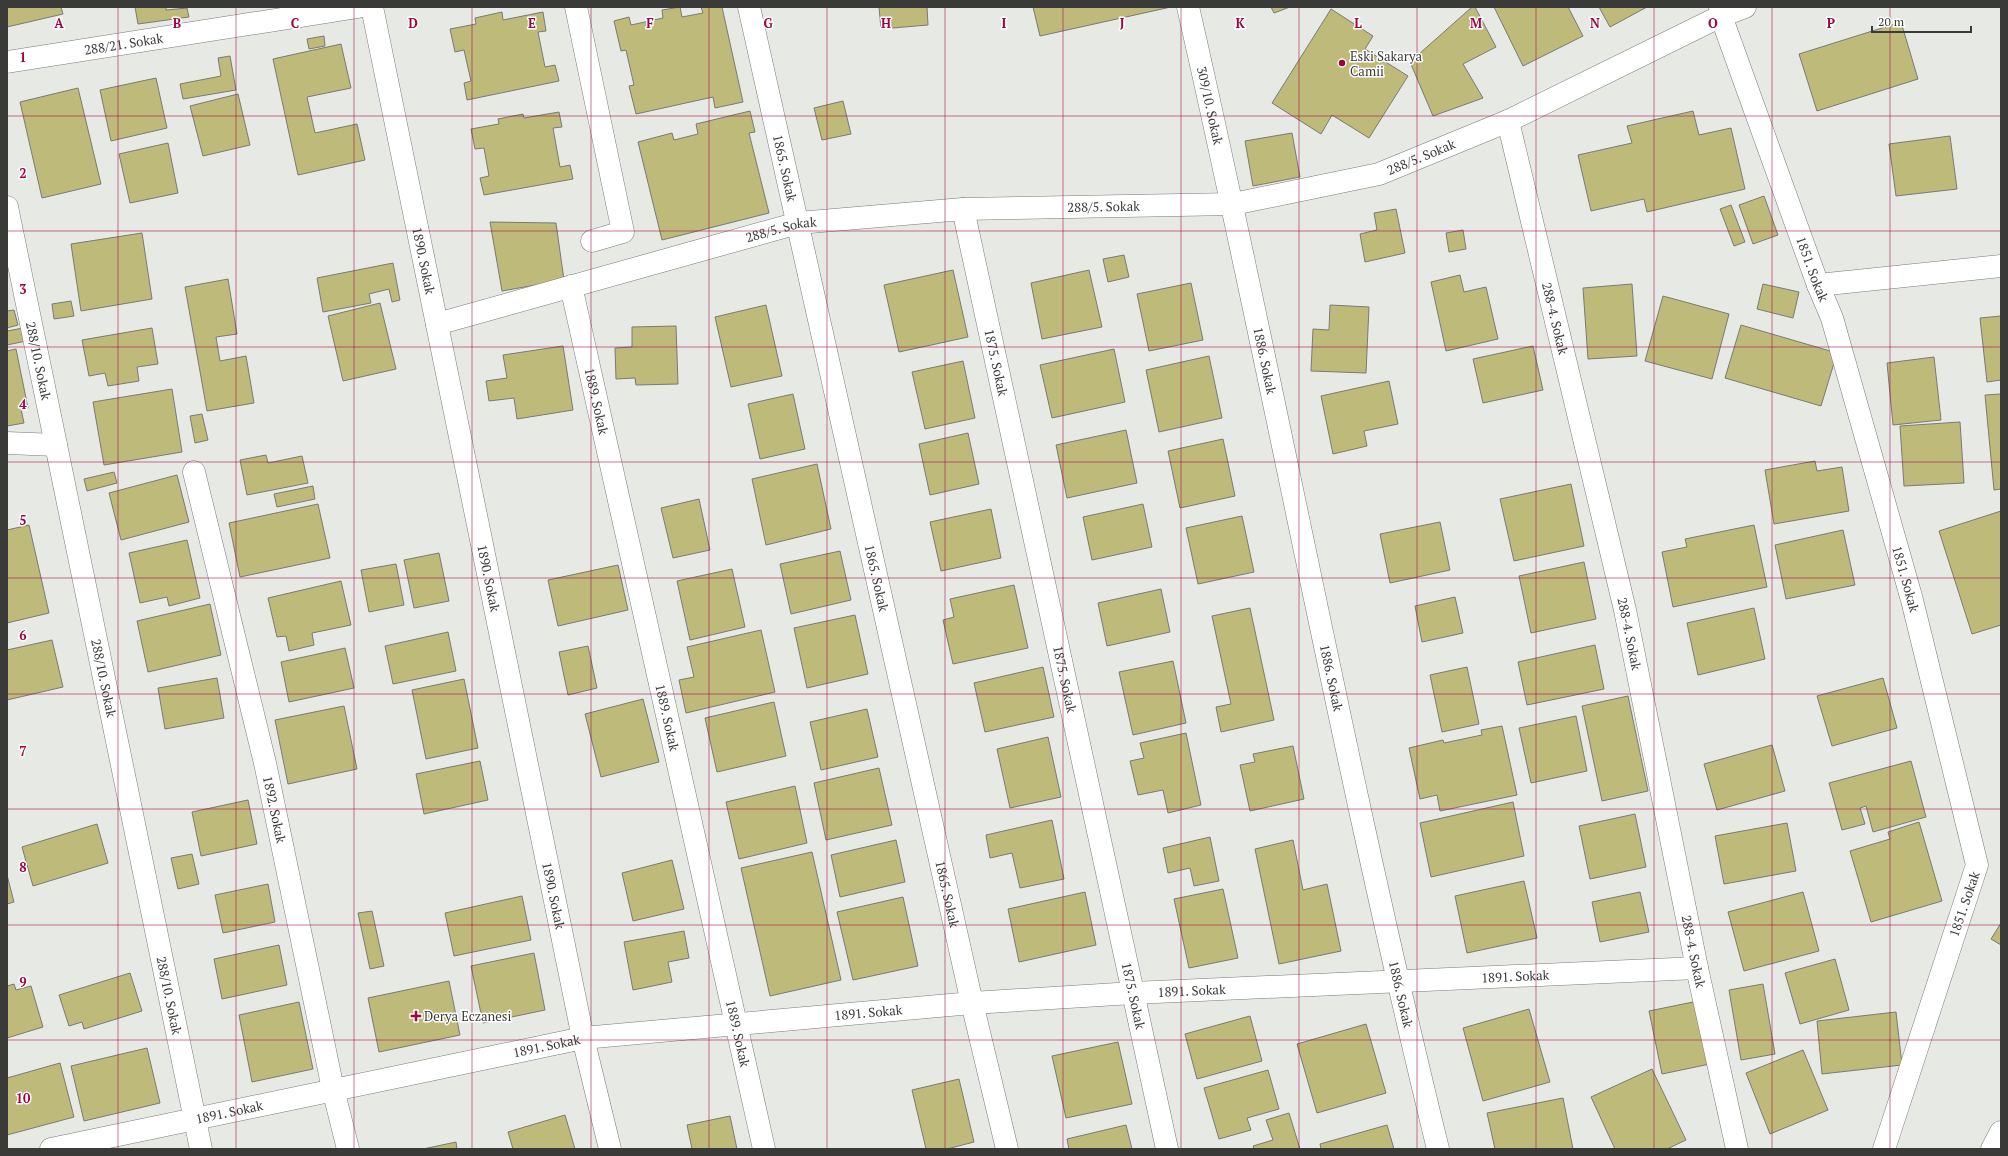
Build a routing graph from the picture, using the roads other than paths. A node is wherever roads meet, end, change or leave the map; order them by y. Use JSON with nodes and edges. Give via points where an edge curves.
{"nodes":[{"id":1,"x":358,"y":7,"type":"edge"},
{"id":2,"x":372,"y":7,"type":"edge"},
{"id":3,"x":576,"y":7,"type":"edge"},
{"id":4,"x":749,"y":7,"type":"edge"},
{"id":5,"x":1188,"y":7,"type":"edge"},
{"id":6,"x":1744,"y":7,"type":"edge"},
{"id":7,"x":1721,"y":12,"type":"edge"},
{"id":8,"x":7,"y":62,"type":"edge"},
{"id":9,"x":1508,"y":121,"type":"junction"},
{"id":10,"x":1233,"y":204,"type":"junction"},
{"id":11,"x":7,"y":207,"type":"edge"},
{"id":12,"x":963,"y":209,"type":"junction"},
{"id":13,"x":798,"y":223,"type":"junction"},
{"id":14,"x":592,"y":241,"type":"dead end"},
{"id":15,"x":2001,"y":266,"type":"edge"},
{"id":16,"x":1818,"y":285,"type":"junction"},
{"id":17,"x":571,"y":286,"type":"junction"},
{"id":18,"x":437,"y":324,"type":"junction"},
{"id":19,"x":7,"y":443,"type":"edge"},
{"id":20,"x":56,"y":445,"type":"junction"},
{"id":21,"x":194,"y":472,"type":"dead end"},
{"id":22,"x":1697,"y":968,"type":"junction"},
{"id":23,"x":1396,"y":982,"type":"junction"},
{"id":24,"x":1133,"y":993,"type":"junction"},
{"id":25,"x":972,"y":1003,"type":"junction"},
{"id":26,"x":735,"y":1024,"type":"junction"},
{"id":27,"x":584,"y":1038,"type":"junction"},
{"id":28,"x":333,"y":1089,"type":"junction"},
{"id":29,"x":194,"y":1119,"type":"junction"},
{"id":30,"x":2001,"y":1132,"type":"edge"},
{"id":31,"x":51,"y":1149,"type":"edge"},
{"id":32,"x":201,"y":1149,"type":"edge"},
{"id":33,"x":348,"y":1149,"type":"edge"},
{"id":34,"x":610,"y":1149,"type":"edge"},
{"id":35,"x":764,"y":1149,"type":"edge"},
{"id":36,"x":1007,"y":1149,"type":"edge"},
{"id":37,"x":1168,"y":1149,"type":"edge"},
{"id":38,"x":1438,"y":1149,"type":"edge"},
{"id":39,"x":1736,"y":1149,"type":"edge"},
{"id":40,"x":1884,"y":1149,"type":"edge"},
{"id":41,"x":1992,"y":1149,"type":"edge"}],
"edges":[{"from":1,"to":8,"type":"street","name":"288/21. Sokak"},
{"from":2,"to":18,"type":"street","name":"1890. Sokak"},
{"from":3,"to":14,"type":"street","via":[[623,232]]},
{"from":4,"to":13,"type":"street","name":"1865. Sokak"},
{"from":5,"to":10,"type":"street","name":"309/10. Sokak"},
{"from":6,"to":7,"type":"street","name":"288/5. Sokak"},
{"from":7,"to":9,"type":"street","name":"288/5. Sokak"},
{"from":7,"to":16,"type":"street","name":"1851. Sokak"},
{"from":9,"to":10,"type":"street","name":"288/5. Sokak","via":[[1379,174]]},
{"from":9,"to":22,"type":"street","name":"288-4. Sokak","via":[[1625,610]]},
{"from":10,"to":12,"type":"street","name":"288/5. Sokak"},
{"from":10,"to":23,"type":"street","name":"1886. Sokak"},
{"from":11,"to":20,"type":"street","name":"288/10. Sokak"},
{"from":12,"to":13,"type":"street","name":"288/5. Sokak"},
{"from":12,"to":24,"type":"street","name":"1875. Sokak"},
{"from":13,"to":17,"type":"street","name":"288/5. Sokak"},
{"from":13,"to":25,"type":"street","name":"1865. Sokak"},
{"from":15,"to":16,"type":"street"},
{"from":16,"to":40,"type":"street","name":"1851. Sokak","via":[[1832,318],[1912,600],[1977,865]]},
{"from":17,"to":18,"type":"street","name":"288/5. Sokak"},
{"from":17,"to":26,"type":"street","name":"1889. Sokak"},
{"from":18,"to":27,"type":"street","name":"1890. Sokak"},
{"from":19,"to":20,"type":"street"},
{"from":20,"to":29,"type":"street","name":"288/10. Sokak"},
{"from":21,"to":28,"type":"street","name":"1892. Sokak","via":[[266,763]]},
{"from":22,"to":23,"type":"street","name":"1891. Sokak"},
{"from":22,"to":39,"type":"street","name":"288-4. Sokak"},
{"from":23,"to":24,"type":"street","name":"1891. Sokak"},
{"from":23,"to":38,"type":"street","name":"1886. Sokak"},
{"from":24,"to":25,"type":"street","name":"1891. Sokak"},
{"from":24,"to":37,"type":"street","name":"1875. Sokak"},
{"from":25,"to":26,"type":"street","name":"1891. Sokak"},
{"from":25,"to":36,"type":"street","name":"1865. Sokak"},
{"from":26,"to":27,"type":"street","name":"1891. Sokak"},
{"from":26,"to":35,"type":"street","name":"1889. Sokak"},
{"from":27,"to":28,"type":"street","name":"1891. Sokak"},
{"from":27,"to":34,"type":"street","name":"1890. Sokak"},
{"from":28,"to":29,"type":"street","name":"1891. Sokak"},
{"from":28,"to":33,"type":"street","name":"1892. Sokak"},
{"from":29,"to":31,"type":"street","name":"1891. Sokak"},
{"from":29,"to":32,"type":"street","name":"288/10. Sokak"},
{"from":30,"to":41,"type":"street"}]}
